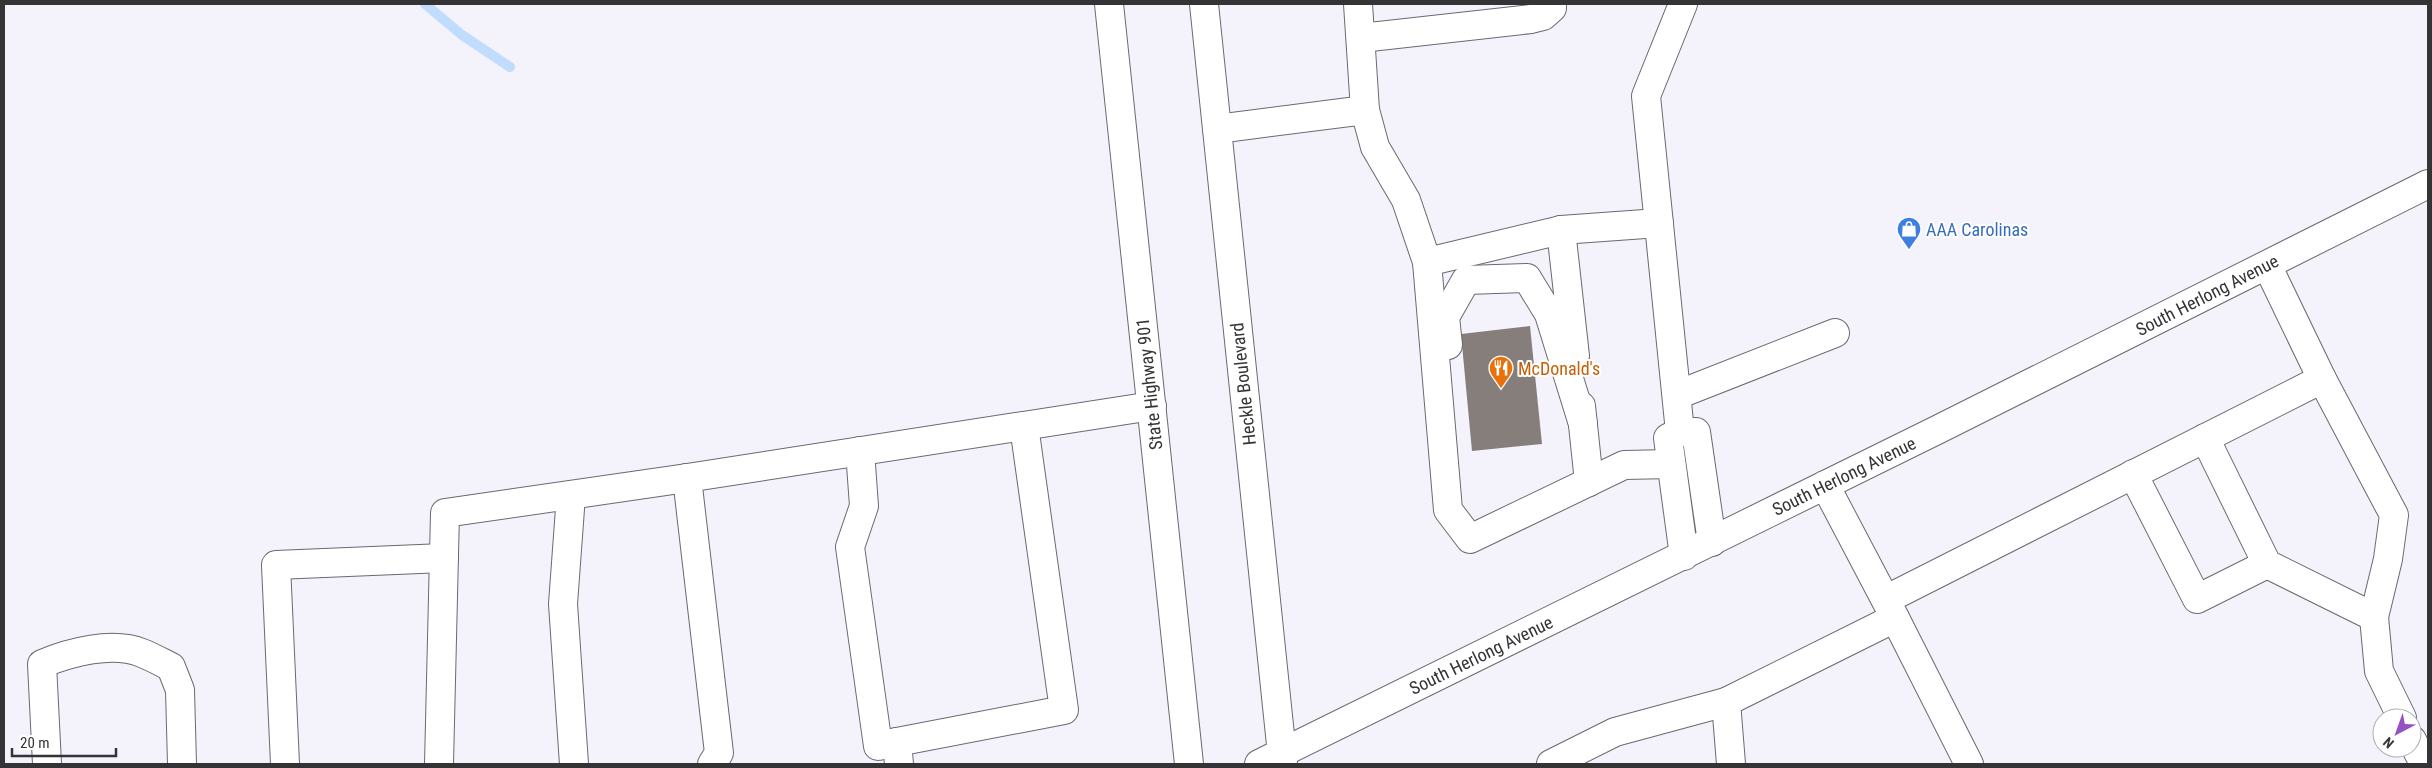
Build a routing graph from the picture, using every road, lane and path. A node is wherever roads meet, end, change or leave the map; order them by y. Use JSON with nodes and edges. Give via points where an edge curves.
{"nodes":[{"id":1,"x":1109,"y":4,"type":"edge"},
{"id":2,"x":1204,"y":4,"type":"edge"},
{"id":3,"x":1358,"y":4,"type":"edge"},
{"id":4,"x":1552,"y":4,"type":"edge"},
{"id":5,"x":1683,"y":4,"type":"edge"},
{"id":6,"x":1361,"y":38,"type":"junction"},
{"id":7,"x":1366,"y":110,"type":"junction"},
{"id":8,"x":1217,"y":128,"type":"junction"},
{"id":9,"x":2428,"y":184,"type":"edge"},
{"id":10,"x":1659,"y":223,"type":"junction"},
{"id":11,"x":1561,"y":230,"type":"junction"},
{"id":12,"x":1427,"y":262,"type":"junction"},
{"id":13,"x":2267,"y":265,"type":"junction"},
{"id":14,"x":1835,"y":333,"type":"dead end"},
{"id":15,"x":2322,"y":379,"type":"junction"},
{"id":16,"x":1676,"y":395,"type":"junction"},
{"id":17,"x":1152,"y":406,"type":"junction"},
{"id":18,"x":1583,"y":424,"type":"junction"},
{"id":19,"x":1024,"y":426,"type":"junction"},
{"id":20,"x":2205,"y":438,"type":"junction"},
{"id":21,"x":1679,"y":441,"type":"junction"},
{"id":22,"x":860,"y":451,"type":"junction"},
{"id":23,"x":2133,"y":474,"type":"junction"},
{"id":24,"x":687,"y":478,"type":"junction"},
{"id":25,"x":1589,"y":482,"type":"junction"},
{"id":26,"x":1825,"y":485,"type":"junction"},
{"id":27,"x":571,"y":495,"type":"junction"},
{"id":28,"x":1448,"y":510,"type":"junction"},
{"id":29,"x":1712,"y":542,"type":"junction"},
{"id":30,"x":1684,"y":556,"type":"junction"},
{"id":31,"x":444,"y":558,"type":"junction"},
{"id":32,"x":2267,"y":564,"type":"junction"},
{"id":33,"x":1891,"y":608,"type":"junction"},
{"id":34,"x":2374,"y":617,"type":"junction"},
{"id":35,"x":1726,"y":702,"type":"junction"},
{"id":36,"x":2397,"y":708,"type":"edge"},
{"id":37,"x":898,"y":753,"type":"edge"},
{"id":38,"x":1274,"y":761,"type":"edge"},
{"id":39,"x":47,"y":764,"type":"edge"},
{"id":40,"x":182,"y":764,"type":"edge"},
{"id":41,"x":285,"y":764,"type":"edge"},
{"id":42,"x":440,"y":764,"type":"edge"},
{"id":43,"x":574,"y":764,"type":"edge"},
{"id":44,"x":712,"y":764,"type":"edge"},
{"id":45,"x":1189,"y":764,"type":"edge"},
{"id":46,"x":1551,"y":764,"type":"edge"},
{"id":47,"x":1731,"y":764,"type":"edge"},
{"id":48,"x":1969,"y":764,"type":"edge"}],
"edges":[{"from":1,"to":17,"type":"main road","name":"State Highway 901"},
{"from":2,"to":8,"type":"main road","name":"Heckle Boulevard"},
{"from":3,"to":6,"type":"main road"},
{"from":4,"to":6,"type":"main road","via":[[1543,16],[1531,19]]},
{"from":5,"to":10,"type":"main road","via":[[1646,96]]},
{"from":6,"to":7,"type":"main road"},
{"from":7,"to":8,"type":"main road"},
{"from":7,"to":12,"type":"main road","via":[[1375,147],[1406,200]]},
{"from":8,"to":38,"type":"main road","name":"Heckle Boulevard"},
{"from":9,"to":13,"type":"main road","name":"South Herlong Avenue"},
{"from":10,"to":11,"type":"main road"},
{"from":10,"to":16,"type":"main road"},
{"from":11,"to":12,"type":"main road"},
{"from":11,"to":18,"type":"main road"},
{"from":12,"to":28,"type":"main road"},
{"from":13,"to":15,"type":"main road"},
{"from":13,"to":26,"type":"main road","name":"South Herlong Avenue"},
{"from":14,"to":16,"type":"main road"},
{"from":15,"to":20,"type":"main road"},
{"from":15,"to":34,"type":"main road","via":[[2394,515]]},
{"from":16,"to":21,"type":"main road"},
{"from":17,"to":19,"type":"main road"},
{"from":17,"to":45,"type":"main road","name":"State Highway 901"},
{"from":18,"to":25,"type":"main road"},
{"from":18,"to":28,"type":"main road","via":[[1550,314],[1527,278],[1466,280],[1446,317],[1456,441]]},
{"from":19,"to":22,"type":"main road"},
{"from":19,"to":37,"type":"main road","via":[[1064,710]]},
{"from":20,"to":23,"type":"main road"},
{"from":20,"to":32,"type":"main road"},
{"from":21,"to":25,"type":"main road"},
{"from":21,"to":29,"type":"main road"},
{"from":21,"to":30,"type":"main road"},
{"from":22,"to":24,"type":"main road"},
{"from":22,"to":37,"type":"main road","via":[[864,506],[850,547],[878,746]]},
{"from":23,"to":32,"type":"main road","via":[[2197,598]]},
{"from":23,"to":33,"type":"main road"},
{"from":24,"to":27,"type":"main road"},
{"from":24,"to":44,"type":"main road","via":[[719,753]]},
{"from":25,"to":28,"type":"main road","via":[[1470,539]]},
{"from":26,"to":29,"type":"main road","name":"South Herlong Avenue"},
{"from":26,"to":33,"type":"main road"},
{"from":27,"to":31,"type":"main road","via":[[444,513]]},
{"from":27,"to":43,"type":"main road","via":[[563,604]]},
{"from":29,"to":30,"type":"main road","name":"South Herlong Avenue"},
{"from":30,"to":38,"type":"main road","name":"South Herlong Avenue"},
{"from":31,"to":41,"type":"main road","via":[[276,565]]},
{"from":31,"to":42,"type":"main road"},
{"from":32,"to":34,"type":"main road"},
{"from":33,"to":35,"type":"main road"},
{"from":33,"to":48,"type":"main road"},
{"from":34,"to":36,"type":"main road","via":[[2379,671]]},
{"from":35,"to":46,"type":"main road","via":[[1615,732]]},
{"from":35,"to":47,"type":"main road"},
{"from":39,"to":40,"type":"main road","via":[[42,664],[65,654],[107,648],[141,652],[170,667],[180,690]]}]}
